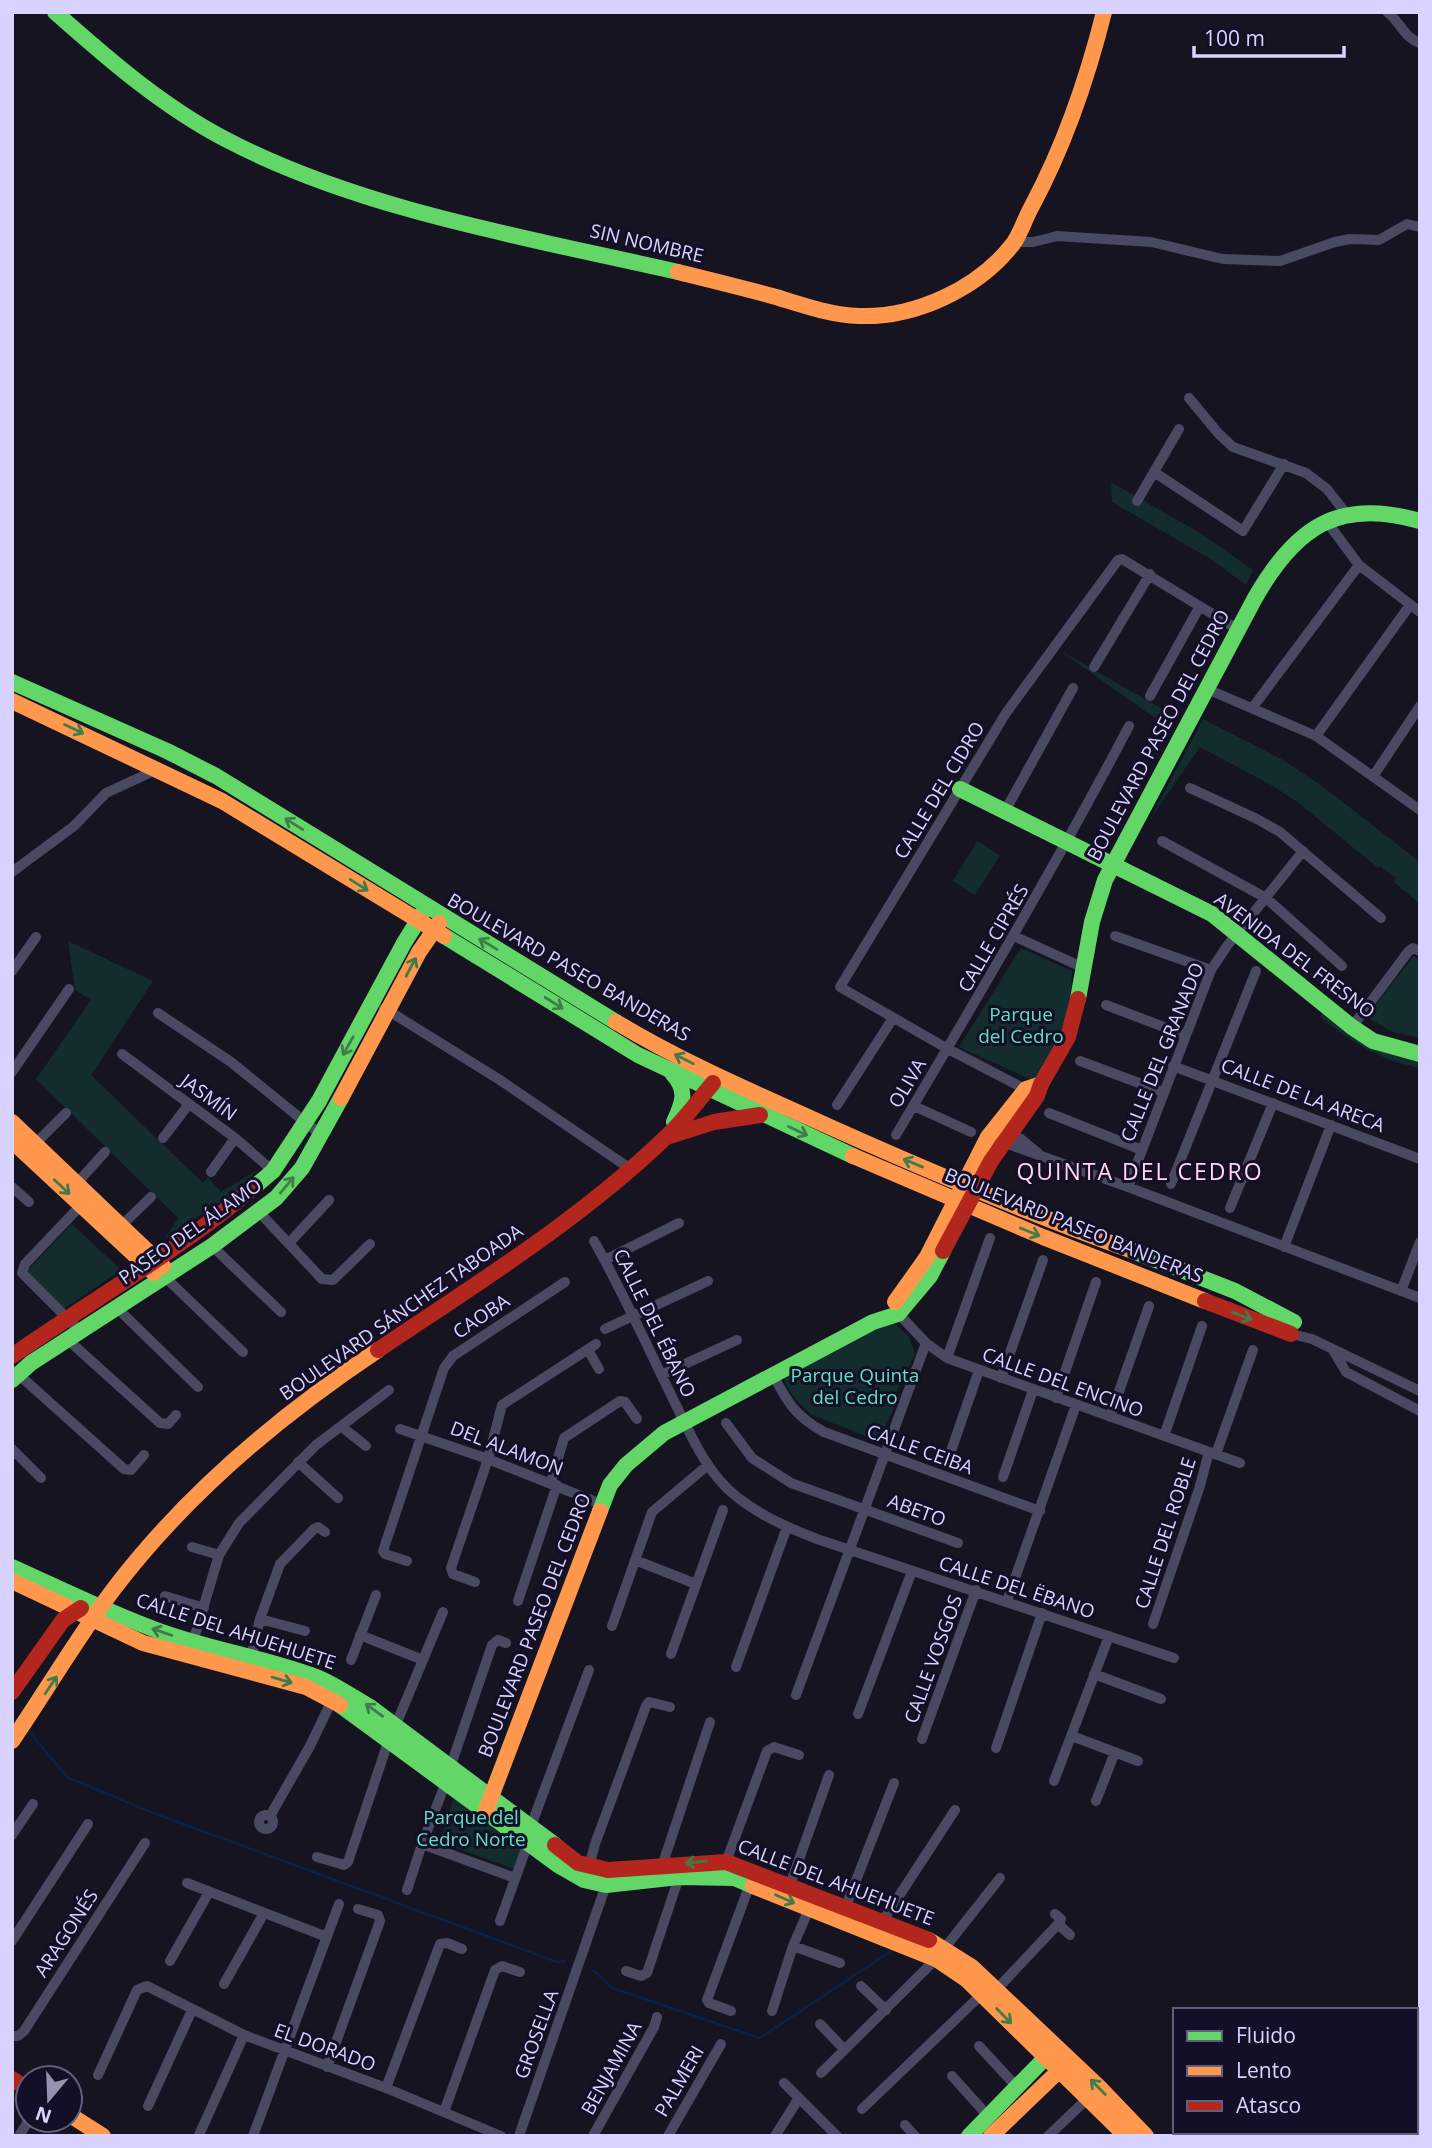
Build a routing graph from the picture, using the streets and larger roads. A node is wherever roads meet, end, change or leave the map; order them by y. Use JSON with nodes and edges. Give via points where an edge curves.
{"nodes":[{"id":1,"x":55,"y":12,"type":"edge"},
{"id":2,"x":1104,"y":12,"type":"edge"},
{"id":3,"x":1387,"y":12,"type":"edge"},
{"id":4,"x":1420,"y":43,"type":"edge"},
{"id":5,"x":1420,"y":227,"type":"edge"},
{"id":6,"x":1015,"y":242,"type":"junction"},
{"id":7,"x":1189,"y":398,"type":"dead end"},
{"id":8,"x":1179,"y":429,"type":"dead end"},
{"id":9,"x":1284,"y":464,"type":"junction"},
{"id":10,"x":1154,"y":472,"type":"junction"},
{"id":11,"x":1137,"y":501,"type":"dead end"},
{"id":12,"x":1349,"y":516,"type":"junction"},
{"id":13,"x":1420,"y":521,"type":"edge"},
{"id":14,"x":1327,"y":522,"type":"junction"},
{"id":15,"x":1359,"y":565,"type":"junction"},
{"id":16,"x":1150,"y":575,"type":"junction"},
{"id":17,"x":1200,"y":606,"type":"junction"},
{"id":18,"x":1415,"y":609,"type":"edge"},
{"id":19,"x":1239,"y":630,"type":"junction"},
{"id":20,"x":1094,"y":667,"type":"dead end"},
{"id":21,"x":12,"y":682,"type":"edge"},
{"id":22,"x":1073,"y":688,"type":"dead end"},
{"id":23,"x":1207,"y":689,"type":"junction"},
{"id":24,"x":1150,"y":696,"type":"dead end"},
{"id":25,"x":12,"y":701,"type":"edge"},
{"id":26,"x":1420,"y":706,"type":"edge"},
{"id":27,"x":1253,"y":707,"type":"junction"},
{"id":28,"x":1129,"y":726,"type":"dead end"},
{"id":29,"x":1316,"y":736,"type":"junction"},
{"id":30,"x":158,"y":769,"type":"junction"},
{"id":31,"x":1374,"y":775,"type":"junction"},
{"id":32,"x":1191,"y":788,"type":"dead end"},
{"id":33,"x":960,"y":789,"type":"junction"},
{"id":34,"x":1420,"y":810,"type":"edge"},
{"id":35,"x":1005,"y":811,"type":"junction"},
{"id":36,"x":1161,"y":841,"type":"dead end"},
{"id":37,"x":1067,"y":843,"type":"junction"},
{"id":38,"x":1303,"y":851,"type":"junction"},
{"id":39,"x":1113,"y":865,"type":"junction"},
{"id":40,"x":12,"y":872,"type":"edge"},
{"id":41,"x":1266,"y":898,"type":"junction"},
{"id":42,"x":427,"y":907,"type":"junction"},
{"id":43,"x":444,"y":917,"type":"junction"},
{"id":44,"x":1381,"y":918,"type":"dead end"},
{"id":45,"x":417,"y":922,"type":"junction"},
{"id":46,"x":433,"y":931,"type":"junction"},
{"id":47,"x":1236,"y":933,"type":"junction"},
{"id":48,"x":1014,"y":936,"type":"junction"},
{"id":49,"x":1115,"y":936,"type":"dead end"},
{"id":50,"x":36,"y":937,"type":"dead end"},
{"id":51,"x":1420,"y":951,"type":"edge"},
{"id":52,"x":1342,"y":966,"type":"dead end"},
{"id":53,"x":1084,"y":968,"type":"junction"},
{"id":54,"x":1211,"y":970,"type":"junction"},
{"id":55,"x":12,"y":971,"type":"edge"},
{"id":56,"x":1256,"y":971,"type":"dead end"},
{"id":57,"x":69,"y":989,"type":"dead end"},
{"id":58,"x":372,"y":1001,"type":"junction"},
{"id":59,"x":1106,"y":1005,"type":"dead end"},
{"id":60,"x":388,"y":1010,"type":"junction"},
{"id":61,"x":158,"y":1013,"type":"dead end"},
{"id":62,"x":893,"y":1018,"type":"junction"},
{"id":63,"x":1352,"y":1027,"type":"junction"},
{"id":64,"x":1185,"y":1035,"type":"junction"},
{"id":65,"x":948,"y":1049,"type":"junction"},
{"id":66,"x":121,"y":1054,"type":"dead end"},
{"id":67,"x":1420,"y":1054,"type":"edge"},
{"id":68,"x":1080,"y":1061,"type":"dead end"},
{"id":69,"x":1173,"y":1066,"type":"junction"},
{"id":70,"x":670,"y":1071,"type":"junction"},
{"id":71,"x":12,"y":1072,"type":"edge"},
{"id":72,"x":718,"y":1076,"type":"junction"},
{"id":73,"x":1213,"y":1080,"type":"junction"},
{"id":74,"x":708,"y":1090,"type":"junction"},
{"id":75,"x":1035,"y":1090,"type":"junction"},
{"id":76,"x":1163,"y":1092,"type":"junction"},
{"id":77,"x":319,"y":1101,"type":"junction"},
{"id":78,"x":1273,"y":1102,"type":"junction"},
{"id":79,"x":189,"y":1104,"type":"junction"},
{"id":80,"x":837,"y":1105,"type":"dead end"},
{"id":81,"x":914,"y":1106,"type":"junction"},
{"id":82,"x":335,"y":1111,"type":"junction"},
{"id":83,"x":66,"y":1113,"type":"dead end"},
{"id":84,"x":1049,"y":1113,"type":"dead end"},
{"id":85,"x":763,"y":1115,"type":"junction"},
{"id":86,"x":306,"y":1124,"type":"junction"},
{"id":87,"x":1331,"y":1125,"type":"junction"},
{"id":88,"x":971,"y":1132,"type":"dead end"},
{"id":89,"x":15,"y":1134,"type":"edge"},
{"id":90,"x":321,"y":1135,"type":"junction"},
{"id":91,"x":896,"y":1135,"type":"dead end"},
{"id":92,"x":998,"y":1135,"type":"junction"},
{"id":93,"x":667,"y":1137,"type":"junction"},
{"id":94,"x":163,"y":1138,"type":"dead end"},
{"id":95,"x":235,"y":1138,"type":"junction"},
{"id":96,"x":36,"y":1143,"type":"junction"},
{"id":97,"x":1142,"y":1150,"type":"junction"},
{"id":98,"x":105,"y":1152,"type":"dead end"},
{"id":99,"x":1420,"y":1159,"type":"edge"},
{"id":100,"x":632,"y":1170,"type":"junction"},
{"id":101,"x":273,"y":1171,"type":"junction"},
{"id":102,"x":211,"y":1172,"type":"dead end"},
{"id":103,"x":78,"y":1182,"type":"junction"},
{"id":104,"x":1171,"y":1184,"type":"dead end"},
{"id":105,"x":12,"y":1186,"type":"edge"},
{"id":106,"x":969,"y":1187,"type":"junction"},
{"id":107,"x":1128,"y":1187,"type":"junction"},
{"id":108,"x":151,"y":1196,"type":"dead end"},
{"id":109,"x":86,"y":1200,"type":"junction"},
{"id":110,"x":329,"y":1200,"type":"dead end"},
{"id":111,"x":29,"y":1202,"type":"dead end"},
{"id":112,"x":961,"y":1204,"type":"junction"},
{"id":113,"x":1230,"y":1208,"type":"dead end"},
{"id":114,"x":259,"y":1212,"type":"junction"},
{"id":115,"x":678,"y":1223,"type":"dead end"},
{"id":116,"x":121,"y":1225,"type":"junction"},
{"id":117,"x":990,"y":1238,"type":"dead end"},
{"id":118,"x":594,"y":1241,"type":"dead end"},
{"id":119,"x":1420,"y":1242,"type":"edge"},
{"id":120,"x":289,"y":1243,"type":"junction"},
{"id":121,"x":370,"y":1244,"type":"dead end"},
{"id":122,"x":212,"y":1246,"type":"junction"},
{"id":123,"x":1284,"y":1247,"type":"junction"},
{"id":124,"x":605,"y":1260,"type":"junction"},
{"id":125,"x":1044,"y":1260,"type":"dead end"},
{"id":126,"x":152,"y":1263,"type":"junction"},
{"id":127,"x":166,"y":1277,"type":"junction"},
{"id":128,"x":708,"y":1281,"type":"dead end"},
{"id":129,"x":565,"y":1282,"type":"dead end"},
{"id":130,"x":1096,"y":1282,"type":"dead end"},
{"id":131,"x":1401,"y":1291,"type":"junction"},
{"id":132,"x":1420,"y":1298,"type":"edge"},
{"id":133,"x":1149,"y":1306,"type":"dead end"},
{"id":134,"x":116,"y":1307,"type":"junction"},
{"id":135,"x":281,"y":1312,"type":"dead end"},
{"id":136,"x":892,"y":1312,"type":"junction"},
{"id":137,"x":68,"y":1317,"type":"junction"},
{"id":138,"x":632,"y":1317,"type":"junction"},
{"id":139,"x":1202,"y":1326,"type":"dead end"},
{"id":140,"x":1293,"y":1328,"type":"junction"},
{"id":141,"x":605,"y":1329,"type":"dead end"},
{"id":142,"x":73,"y":1335,"type":"junction"},
{"id":143,"x":737,"y":1340,"type":"dead end"},
{"id":144,"x":926,"y":1343,"type":"junction"},
{"id":145,"x":1333,"y":1349,"type":"junction"},
{"id":146,"x":1253,"y":1350,"type":"dead end"},
{"id":147,"x":14,"y":1351,"type":"edge"},
{"id":148,"x":243,"y":1352,"type":"dead end"},
{"id":149,"x":947,"y":1358,"type":"junction"},
{"id":150,"x":599,"y":1369,"type":"dead end"},
{"id":151,"x":979,"y":1370,"type":"junction"},
{"id":152,"x":661,"y":1375,"type":"junction"},
{"id":153,"x":773,"y":1375,"type":"junction"},
{"id":154,"x":15,"y":1377,"type":"edge"},
{"id":155,"x":1001,"y":1378,"type":"junction"},
{"id":156,"x":198,"y":1387,"type":"dead end"},
{"id":157,"x":389,"y":1390,"type":"dead end"},
{"id":158,"x":1033,"y":1390,"type":"junction"},
{"id":159,"x":1420,"y":1391,"type":"edge"},
{"id":160,"x":1056,"y":1398,"type":"junction"},
{"id":161,"x":1076,"y":1405,"type":"junction"},
{"id":162,"x":1420,"y":1412,"type":"edge"},
{"id":163,"x":176,"y":1415,"type":"dead end"},
{"id":164,"x":1110,"y":1418,"type":"junction"},
{"id":165,"x":637,"y":1419,"type":"dead end"},
{"id":166,"x":683,"y":1421,"type":"junction"},
{"id":167,"x":726,"y":1423,"type":"dead end"},
{"id":168,"x":342,"y":1427,"type":"junction"},
{"id":169,"x":400,"y":1429,"type":"dead end"},
{"id":170,"x":420,"y":1434,"type":"junction"},
{"id":171,"x":1164,"y":1436,"type":"junction"},
{"id":172,"x":366,"y":1446,"type":"dead end"},
{"id":173,"x":12,"y":1449,"type":"edge"},
{"id":174,"x":1213,"y":1453,"type":"junction"},
{"id":175,"x":950,"y":1454,"type":"dead end"},
{"id":176,"x":144,"y":1455,"type":"dead end"},
{"id":177,"x":884,"y":1455,"type":"junction"},
{"id":178,"x":488,"y":1459,"type":"junction"},
{"id":179,"x":298,"y":1462,"type":"junction"},
{"id":180,"x":1240,"y":1463,"type":"dead end"},
{"id":181,"x":708,"y":1465,"type":"junction"},
{"id":182,"x":1003,"y":1477,"type":"dead end"},
{"id":183,"x":41,"y":1478,"type":"dead end"},
{"id":184,"x":554,"y":1484,"type":"junction"},
{"id":185,"x":338,"y":1498,"type":"dead end"},
{"id":186,"x":601,"y":1504,"type":"junction"},
{"id":187,"x":864,"y":1509,"type":"junction"},
{"id":188,"x":723,"y":1510,"type":"dead end"},
{"id":189,"x":1040,"y":1511,"type":"junction"},
{"id":190,"x":787,"y":1527,"type":"junction"},
{"id":191,"x":325,"y":1532,"type":"dead end"},
{"id":192,"x":958,"y":1543,"type":"dead end"},
{"id":193,"x":192,"y":1547,"type":"dead end"},
{"id":194,"x":848,"y":1550,"type":"junction"},
{"id":195,"x":219,"y":1555,"type":"junction"},
{"id":196,"x":635,"y":1560,"type":"junction"},
{"id":197,"x":407,"y":1561,"type":"dead end"},
{"id":198,"x":12,"y":1567,"type":"edge"},
{"id":199,"x":912,"y":1571,"type":"junction"},
{"id":200,"x":12,"y":1581,"type":"edge"},
{"id":201,"x":475,"y":1583,"type":"dead end"},
{"id":202,"x":696,"y":1584,"type":"junction"},
{"id":203,"x":976,"y":1590,"type":"junction"},
{"id":204,"x":376,"y":1595,"type":"dead end"},
{"id":205,"x":165,"y":1596,"type":"dead end"},
{"id":206,"x":518,"y":1601,"type":"dead end"},
{"id":207,"x":1007,"y":1601,"type":"junction"},
{"id":208,"x":204,"y":1608,"type":"junction"},
{"id":209,"x":96,"y":1611,"type":"junction"},
{"id":210,"x":74,"y":1612,"type":"junction"},
{"id":211,"x":443,"y":1612,"type":"dead end"},
{"id":212,"x":1042,"y":1613,"type":"junction"},
{"id":213,"x":260,"y":1619,"type":"junction"},
{"id":214,"x":1153,"y":1624,"type":"dead end"},
{"id":215,"x":611,"y":1626,"type":"dead end"},
{"id":216,"x":305,"y":1631,"type":"dead end"},
{"id":217,"x":360,"y":1635,"type":"junction"},
{"id":218,"x":1109,"y":1636,"type":"junction"},
{"id":219,"x":506,"y":1643,"type":"dead end"},
{"id":220,"x":191,"y":1649,"type":"junction"},
{"id":221,"x":671,"y":1654,"type":"dead end"},
{"id":222,"x":1174,"y":1658,"type":"dead end"},
{"id":223,"x":351,"y":1660,"type":"dead end"},
{"id":224,"x":423,"y":1660,"type":"junction"},
{"id":225,"x":249,"y":1663,"type":"junction"},
{"id":226,"x":736,"y":1667,"type":"dead end"},
{"id":227,"x":589,"y":1670,"type":"dead end"},
{"id":228,"x":1094,"y":1674,"type":"junction"},
{"id":229,"x":12,"y":1692,"type":"edge"},
{"id":230,"x":335,"y":1693,"type":"junction"},
{"id":231,"x":796,"y":1695,"type":"dead end"},
{"id":232,"x":1161,"y":1699,"type":"dead end"},
{"id":233,"x":670,"y":1707,"type":"dead end"},
{"id":234,"x":858,"y":1714,"type":"dead end"},
{"id":235,"x":709,"y":1723,"type":"dead end"},
{"id":236,"x":392,"y":1734,"type":"junction"},
{"id":237,"x":1072,"y":1736,"type":"junction"},
{"id":238,"x":922,"y":1739,"type":"dead end"},
{"id":239,"x":12,"y":1741,"type":"edge"},
{"id":240,"x":996,"y":1748,"type":"dead end"},
{"id":241,"x":1115,"y":1752,"type":"junction"},
{"id":242,"x":799,"y":1755,"type":"dead end"},
{"id":243,"x":1138,"y":1761,"type":"dead end"},
{"id":244,"x":448,"y":1775,"type":"junction"},
{"id":245,"x":829,"y":1775,"type":"dead end"},
{"id":246,"x":1054,"y":1781,"type":"dead end"},
{"id":247,"x":894,"y":1783,"type":"dead end"},
{"id":248,"x":1096,"y":1801,"type":"dead end"},
{"id":249,"x":33,"y":1804,"type":"dead end"},
{"id":250,"x":489,"y":1804,"type":"junction"},
{"id":251,"x":955,"y":1810,"type":"dead end"},
{"id":252,"x":270,"y":1816,"type":"dead end"},
{"id":253,"x":88,"y":1825,"type":"dead end"},
{"id":254,"x":529,"y":1834,"type":"junction"},
{"id":255,"x":12,"y":1835,"type":"edge"},
{"id":256,"x":145,"y":1843,"type":"dead end"},
{"id":257,"x":422,"y":1844,"type":"junction"},
{"id":258,"x":317,"y":1857,"type":"dead end"},
{"id":259,"x":726,"y":1861,"type":"junction"},
{"id":260,"x":662,"y":1866,"type":"junction"},
{"id":261,"x":589,"y":1867,"type":"junction"},
{"id":262,"x":679,"y":1877,"type":"junction"},
{"id":263,"x":515,"y":1878,"type":"junction"},
{"id":264,"x":1000,"y":1878,"type":"dead end"},
{"id":265,"x":187,"y":1884,"type":"dead end"},
{"id":266,"x":750,"y":1884,"type":"junction"},
{"id":267,"x":606,"y":1885,"type":"junction"},
{"id":268,"x":790,"y":1885,"type":"junction"},
{"id":269,"x":407,"y":1890,"type":"dead end"},
{"id":270,"x":209,"y":1892,"type":"junction"},
{"id":271,"x":812,"y":1902,"type":"junction"},
{"id":272,"x":339,"y":1904,"type":"dead end"},
{"id":273,"x":846,"y":1906,"type":"junction"},
{"id":274,"x":358,"y":1909,"type":"dead end"},
{"id":275,"x":264,"y":1913,"type":"junction"},
{"id":276,"x":500,"y":1921,"type":"dead end"},
{"id":277,"x":882,"y":1922,"type":"junction"},
{"id":278,"x":1070,"y":1935,"type":"dead end"},
{"id":279,"x":327,"y":1937,"type":"junction"},
{"id":280,"x":12,"y":1941,"type":"edge"},
{"id":281,"x":793,"y":1946,"type":"junction"},
{"id":282,"x":462,"y":1949,"type":"dead end"},
{"id":283,"x":940,"y":1953,"type":"junction"},
{"id":284,"x":170,"y":1961,"type":"dead end"},
{"id":285,"x":841,"y":1963,"type":"dead end"},
{"id":286,"x":626,"y":1971,"type":"dead end"},
{"id":287,"x":520,"y":1972,"type":"dead end"},
{"id":288,"x":224,"y":1984,"type":"dead end"},
{"id":289,"x":861,"y":1986,"type":"dead end"},
{"id":290,"x":989,"y":1991,"type":"junction"},
{"id":291,"x":192,"y":2010,"type":"junction"},
{"id":292,"x":886,"y":2010,"type":"junction"},
{"id":293,"x":731,"y":2011,"type":"dead end"},
{"id":294,"x":772,"y":2011,"type":"dead end"},
{"id":295,"x":657,"y":2017,"type":"dead end"},
{"id":296,"x":820,"y":2024,"type":"dead end"},
{"id":297,"x":244,"y":2035,"type":"junction"},
{"id":298,"x":12,"y":2036,"type":"edge"},
{"id":299,"x":721,"y":2044,"type":"dead end"},
{"id":300,"x":979,"y":2046,"type":"dead end"},
{"id":301,"x":844,"y":2049,"type":"junction"},
{"id":302,"x":285,"y":2052,"type":"junction"},
{"id":303,"x":1051,"y":2053,"type":"junction"},
{"id":304,"x":1064,"y":2065,"type":"junction"},
{"id":305,"x":327,"y":2067,"type":"junction"},
{"id":306,"x":821,"y":2073,"type":"dead end"},
{"id":307,"x":98,"y":2075,"type":"dead end"},
{"id":308,"x":952,"y":2076,"type":"dead end"},
{"id":309,"x":784,"y":2082,"type":"dead end"},
{"id":310,"x":1017,"y":2087,"type":"junction"},
{"id":311,"x":386,"y":2088,"type":"junction"},
{"id":312,"x":799,"y":2098,"type":"junction"},
{"id":313,"x":1088,"y":2098,"type":"junction"},
{"id":314,"x":148,"y":2106,"type":"dead end"},
{"id":315,"x":862,"y":2109,"type":"dead end"},
{"id":316,"x":444,"y":2112,"type":"junction"},
{"id":317,"x":988,"y":2116,"type":"junction"},
{"id":318,"x":84,"y":2124,"type":"edge"},
{"id":319,"x":905,"y":2125,"type":"dead end"},
{"id":320,"x":199,"y":2135,"type":"edge"},
{"id":321,"x":103,"y":2136,"type":"edge"},
{"id":322,"x":254,"y":2136,"type":"edge"},
{"id":323,"x":500,"y":2136,"type":"edge"},
{"id":324,"x":519,"y":2136,"type":"edge"},
{"id":325,"x":593,"y":2136,"type":"edge"},
{"id":326,"x":668,"y":2136,"type":"edge"},
{"id":327,"x":775,"y":2136,"type":"edge"},
{"id":328,"x":837,"y":2136,"type":"edge"},
{"id":329,"x":915,"y":2136,"type":"edge"},
{"id":330,"x":969,"y":2136,"type":"edge"},
{"id":331,"x":991,"y":2136,"type":"edge"},
{"id":332,"x":1048,"y":2136,"type":"edge"},
{"id":333,"x":1126,"y":2136,"type":"edge"},
{"id":334,"x":1146,"y":2136,"type":"edge"}],
"edges":[{"from":1,"to":6,"type":"street","name":"SIN NOMBRE","via":[[158,99],[250,151],[307,174],[423,211],[798,304],[876,317],[906,311],[971,279]]},
{"from":2,"to":6,"type":"street","name":"SIN NOMBRE","via":[[1072,117]]},
{"from":3,"to":4,"type":"street","via":[[1405,36]]},
{"from":5,"to":6,"type":"street","via":[[1407,224],[1379,240],[1335,242],[1280,261],[1223,259],[1151,243],[1057,236]]},
{"from":7,"to":9,"type":"street","via":[[1233,447]]},
{"from":8,"to":10,"type":"street"},
{"from":9,"to":10,"type":"street","via":[[1243,530]]},
{"from":9,"to":12,"type":"street","via":[[1306,472]]},
{"from":10,"to":11,"type":"street"},
{"from":12,"to":13,"type":"street","name":"BOULEVARD PASEO DEL CEDRO","via":[[1375,512]]},
{"from":12,"to":14,"type":"street","name":"BOULEVARD PASEO DEL CEDRO"},
{"from":14,"to":15,"type":"street"},
{"from":14,"to":19,"type":"street","name":"BOULEVARD PASEO DEL CEDRO","via":[[1299,538],[1286,553]]},
{"from":15,"to":18,"type":"street"},
{"from":15,"to":27,"type":"street"},
{"from":16,"to":17,"type":"street","name":"CALLE DEL CIDRO"},
{"from":16,"to":20,"type":"street"},
{"from":16,"to":33,"type":"street","name":"CALLE DEL CIDRO","via":[[1118,560],[1006,713]]},
{"from":17,"to":19,"type":"street","name":"CALLE DEL CIDRO"},
{"from":17,"to":24,"type":"street"},
{"from":18,"to":29,"type":"street"},
{"from":19,"to":23,"type":"street","name":"BOULEVARD PASEO DEL CEDRO"},
{"from":42,"to":21,"type":"street","name":"BOULEVARD PASEO BANDERAS","one_way":true,"via":[[216,776]]},
{"from":22,"to":35,"type":"street"},
{"from":23,"to":27,"type":"street"},
{"from":23,"to":39,"type":"street","name":"BOULEVARD PASEO DEL CEDRO"},
{"from":25,"to":30,"type":"street","name":"BOULEVARD PASEO BANDERAS","one_way":true},
{"from":26,"to":31,"type":"street"},
{"from":27,"to":29,"type":"street"},
{"from":28,"to":37,"type":"street","name":"CALLE CIPRÉS"},
{"from":29,"to":31,"type":"street"},
{"from":30,"to":40,"type":"street","via":[[106,793],[74,826]]},
{"from":30,"to":45,"type":"street","name":"BOULEVARD PASEO BANDERAS","one_way":true,"via":[[222,801]]},
{"from":31,"to":34,"type":"street"},
{"from":32,"to":38,"type":"street","via":[[1257,819]]},
{"from":33,"to":35,"type":"street","name":"AVENIDA DEL FRESNO"},
{"from":33,"to":62,"type":"street","name":"CALLE DEL CIDRO","via":[[840,987]]},
{"from":35,"to":37,"type":"street","name":"AVENIDA DEL FRESNO"},
{"from":36,"to":41,"type":"street"},
{"from":37,"to":39,"type":"street","name":"AVENIDA DEL FRESNO"},
{"from":37,"to":48,"type":"street","name":"CALLE CIPRÉS"},
{"from":38,"to":41,"type":"street","name":"CALLE DEL GRANADO"},
{"from":38,"to":44,"type":"street"},
{"from":39,"to":47,"type":"street","name":"AVENIDA DEL FRESNO","via":[[1212,914]]},
{"from":39,"to":53,"type":"street","name":"BOULEVARD PASEO DEL CEDRO","via":[[1098,900]]},
{"from":41,"to":47,"type":"street","name":"CALLE DEL GRANADO"},
{"from":41,"to":52,"type":"street"},
{"from":42,"to":43,"type":"street","name":"BOULEVARD PASEO BANDERAS"},
{"from":42,"to":45,"type":"street","name":"PASEO DEL ÁLAMO"},
{"from":43,"to":46,"type":"street","name":"PASEO DEL ÁLAMO"},
{"from":72,"to":43,"type":"street","name":"BOULEVARD PASEO BANDERAS","one_way":true,"via":[[640,1037]]},
{"from":45,"to":46,"type":"street","name":"BOULEVARD PASEO BANDERAS"},
{"from":45,"to":58,"type":"street","name":"PASEO DEL ÁLAMO"},
{"from":60,"to":46,"type":"street","name":"PASEO DEL ÁLAMO","one_way":true},
{"from":46,"to":70,"type":"street","name":"BOULEVARD PASEO BANDERAS","one_way":true},
{"from":47,"to":54,"type":"street","name":"CALLE DEL GRANADO"},
{"from":47,"to":63,"type":"street","name":"AVENIDA DEL FRESNO"},
{"from":48,"to":53,"type":"street"},
{"from":48,"to":65,"type":"street","name":"CALLE CIPRÉS"},
{"from":49,"to":54,"type":"street"},
{"from":50,"to":55,"type":"street"},
{"from":51,"to":63,"type":"street","via":[[1413,948],[1408,952]]},
{"from":53,"to":75,"type":"street","name":"BOULEVARD PASEO DEL CEDRO","via":[[1071,1029]]},
{"from":54,"to":64,"type":"street","name":"CALLE DEL GRANADO"},
{"from":56,"to":73,"type":"street"},
{"from":57,"to":71,"type":"street"},
{"from":58,"to":60,"type":"street"},
{"from":58,"to":77,"type":"street","name":"PASEO DEL ÁLAMO","one_way":true},
{"from":59,"to":64,"type":"street"},
{"from":60,"to":82,"type":"street","name":"PASEO DEL ÁLAMO"},
{"from":60,"to":100,"type":"street"},
{"from":61,"to":86,"type":"street","via":[[231,1062]]},
{"from":62,"to":65,"type":"street","name":"CALLE DEL CIDRO"},
{"from":62,"to":80,"type":"street"},
{"from":63,"to":67,"type":"street","name":"AVENIDA DEL FRESNO","via":[[1374,1041]]},
{"from":64,"to":69,"type":"street","name":"CALLE DEL GRANADO"},
{"from":65,"to":75,"type":"street","name":"CALLE DEL CIDRO"},
{"from":65,"to":81,"type":"street","name":"OLIVA"},
{"from":66,"to":79,"type":"street","name":"JASMÍN"},
{"from":68,"to":76,"type":"street"},
{"from":69,"to":73,"type":"street","name":"CALLE DE LA ARECA"},
{"from":69,"to":76,"type":"street","name":"CALLE DEL GRANADO"},
{"from":70,"to":74,"type":"street","name":"BOULEVARD PASEO BANDERAS"},
{"from":70,"to":93,"type":"street","via":[[682,1082],[684,1093]]},
{"from":72,"to":74,"type":"street","name":"BOULEVARD SÁNCHEZ TABOADA"},
{"from":106,"to":72,"type":"street","name":"BOULEVARD PASEO BANDERAS","one_way":true},
{"from":73,"to":78,"type":"street","name":"CALLE DE LA ARECA"},
{"from":73,"to":104,"type":"street"},
{"from":74,"to":85,"type":"street","name":"BOULEVARD PASEO BANDERAS"},
{"from":74,"to":93,"type":"street","name":"BOULEVARD SÁNCHEZ TABOADA"},
{"from":75,"to":92,"type":"street","name":"BOULEVARD PASEO DEL CEDRO"},
{"from":76,"to":97,"type":"street","name":"CALLE DEL GRANADO"},
{"from":77,"to":82,"type":"street"},
{"from":77,"to":86,"type":"street","name":"PASEO DEL ÁLAMO"},
{"from":78,"to":87,"type":"street","name":"CALLE DE LA ARECA"},
{"from":78,"to":113,"type":"street"},
{"from":79,"to":94,"type":"street"},
{"from":79,"to":95,"type":"street","name":"JASMÍN"},
{"from":81,"to":88,"type":"street"},
{"from":81,"to":91,"type":"street","name":"OLIVA"},
{"from":82,"to":90,"type":"street","name":"PASEO DEL ÁLAMO"},
{"from":83,"to":96,"type":"street"},
{"from":84,"to":97,"type":"street"},
{"from":85,"to":93,"type":"street","via":[[714,1120]]},
{"from":85,"to":112,"type":"street","name":"BOULEVARD PASEO BANDERAS","one_way":true},
{"from":86,"to":90,"type":"street"},
{"from":86,"to":101,"type":"street","name":"PASEO DEL ÁLAMO"},
{"from":87,"to":99,"type":"street","name":"CALLE DE LA ARECA"},
{"from":87,"to":123,"type":"street"},
{"from":89,"to":96,"type":"street"},
{"from":89,"to":109,"type":"street","one_way":true},
{"from":114,"to":90,"type":"street","name":"PASEO DEL ÁLAMO","one_way":true,"via":[[293,1178]]},
{"from":92,"to":106,"type":"street","name":"BOULEVARD PASEO DEL CEDRO"},
{"from":92,"to":107,"type":"street"},
{"from":93,"to":100,"type":"street","name":"BOULEVARD SÁNCHEZ TABOADA"},
{"from":95,"to":101,"type":"street","name":"JASMÍN"},
{"from":95,"to":102,"type":"street"},
{"from":96,"to":103,"type":"street"},
{"from":97,"to":107,"type":"street","name":"CALLE DEL GRANADO"},
{"from":98,"to":103,"type":"street"},
{"from":100,"to":209,"type":"street","name":"BOULEVARD SÁNCHEZ TABOADA","via":[[540,1241],[320,1389],[169,1523]]},
{"from":101,"to":126,"type":"street","name":"PASEO DEL ÁLAMO"},
{"from":103,"to":109,"type":"street"},
{"from":105,"to":111,"type":"street"},
{"from":106,"to":112,"type":"street","name":"BOULEVARD PASEO DEL CEDRO"},
{"from":106,"to":140,"type":"street","name":"BOULEVARD PASEO BANDERAS","via":[[1273,1309]]},
{"from":107,"to":123,"type":"street"},
{"from":108,"to":116,"type":"street"},
{"from":109,"to":116,"type":"street"},
{"from":109,"to":126,"type":"street"},
{"from":109,"to":137,"type":"street","via":[[25,1264],[22,1273]]},
{"from":110,"to":120,"type":"street"},
{"from":112,"to":136,"type":"street","name":"BOULEVARD PASEO DEL CEDRO"},
{"from":112,"to":140,"type":"street","name":"BOULEVARD PASEO BANDERAS","one_way":true},
{"from":114,"to":120,"type":"street"},
{"from":114,"to":122,"type":"street","name":"PASEO DEL ÁLAMO"},
{"from":115,"to":124,"type":"street"},
{"from":116,"to":126,"type":"street"},
{"from":117,"to":149,"type":"street"},
{"from":118,"to":124,"type":"street","name":"CALLE DEL ÉBANO"},
{"from":119,"to":131,"type":"street"},
{"from":120,"to":121,"type":"street","via":[[327,1281]]},
{"from":122,"to":127,"type":"street","name":"PASEO DEL ÁLAMO"},
{"from":122,"to":135,"type":"street"},
{"from":123,"to":131,"type":"street"},
{"from":124,"to":138,"type":"street","name":"CALLE DEL ÉBANO"},
{"from":125,"to":155,"type":"street"},
{"from":126,"to":127,"type":"street"},
{"from":126,"to":137,"type":"street","name":"PASEO DEL ÁLAMO"},
{"from":127,"to":134,"type":"street","name":"PASEO DEL ÁLAMO"},
{"from":127,"to":148,"type":"street"},
{"from":128,"to":138,"type":"street"},
{"from":129,"to":170,"type":"street","name":"CAOBA","via":[[448,1361]]},
{"from":130,"to":160,"type":"street"},
{"from":131,"to":132,"type":"street"},
{"from":133,"to":164,"type":"street"},
{"from":134,"to":142,"type":"street","name":"PASEO DEL ÁLAMO"},
{"from":134,"to":156,"type":"street"},
{"from":136,"to":144,"type":"street","name":"CALLE DEL ENCINO"},
{"from":136,"to":153,"type":"street","name":"BOULEVARD PASEO DEL CEDRO"},
{"from":137,"to":142,"type":"street"},
{"from":137,"to":147,"type":"street","name":"PASEO DEL ÁLAMO"},
{"from":138,"to":141,"type":"street"},
{"from":138,"to":152,"type":"street","name":"CALLE DEL ÉBANO"},
{"from":139,"to":171,"type":"street"},
{"from":140,"to":145,"type":"street","name":"BOULEVARD PASEO BANDERAS"},
{"from":142,"to":154,"type":"street","name":"PASEO DEL ÁLAMO"},
{"from":142,"to":163,"type":"street","via":[[160,1423],[168,1424]]},
{"from":143,"to":152,"type":"street"},
{"from":144,"to":149,"type":"street","name":"CALLE DEL ENCINO"},
{"from":144,"to":177,"type":"street"},
{"from":145,"to":159,"type":"street","name":"BOULEVARD PASEO BANDERAS"},
{"from":145,"to":162,"type":"street","via":[[1346,1371]]},
{"from":146,"to":174,"type":"street","name":"CALLE DEL ROBLE"},
{"from":149,"to":151,"type":"street","name":"CALLE DEL ENCINO"},
{"from":150,"to":178,"type":"street","via":[[592,1347],[504,1402]]},
{"from":151,"to":155,"type":"street","name":"CALLE DEL ENCINO"},
{"from":151,"to":175,"type":"street"},
{"from":152,"to":166,"type":"street","name":"CALLE DEL ÉBANO"},
{"from":153,"to":166,"type":"street","name":"BOULEVARD PASEO DEL CEDRO"},
{"from":153,"to":177,"type":"street","name":"CALLE CEIBA","via":[[793,1411],[806,1422]]},
{"from":154,"to":176,"type":"street","via":[[124,1469],[131,1470]]},
{"from":155,"to":158,"type":"street","name":"CALLE DEL ENCINO"},
{"from":157,"to":168,"type":"street"},
{"from":158,"to":160,"type":"street","name":"CALLE DEL ENCINO"},
{"from":158,"to":182,"type":"street"},
{"from":160,"to":161,"type":"street","name":"CALLE DEL ENCINO"},
{"from":161,"to":164,"type":"street","name":"CALLE DEL ENCINO"},
{"from":161,"to":189,"type":"street"},
{"from":164,"to":171,"type":"street","name":"CALLE DEL ENCINO"},
{"from":165,"to":184,"type":"street","via":[[620,1401],[568,1435]]},
{"from":166,"to":181,"type":"street","name":"CALLE DEL ÉBANO"},
{"from":166,"to":186,"type":"street","name":"BOULEVARD PASEO DEL CEDRO","via":[[626,1465]]},
{"from":167,"to":187,"type":"street","name":"ABETO","via":[[752,1458],[772,1472]]},
{"from":168,"to":172,"type":"street"},
{"from":168,"to":179,"type":"street"},
{"from":169,"to":170,"type":"street","name":"DEL ALAMON"},
{"from":170,"to":178,"type":"street","name":"DEL ALAMON"},
{"from":170,"to":197,"type":"street","name":"CAOBA","via":[[383,1551]]},
{"from":171,"to":174,"type":"street","name":"CALLE DEL ENCINO"},
{"from":173,"to":183,"type":"street"},
{"from":174,"to":180,"type":"street","name":"CALLE DEL ENCINO"},
{"from":174,"to":214,"type":"street","name":"CALLE DEL ROBLE"},
{"from":177,"to":187,"type":"street"},
{"from":177,"to":189,"type":"street","name":"CALLE CEIBA"},
{"from":178,"to":184,"type":"street","name":"DEL ALAMON"},
{"from":178,"to":201,"type":"street","via":[[451,1568],[453,1574]]},
{"from":179,"to":185,"type":"street"},
{"from":179,"to":195,"type":"street","via":[[239,1523]]},
{"from":181,"to":190,"type":"street","name":"CALLE DEL ÉBANO","via":[[734,1495]]},
{"from":181,"to":196,"type":"street","via":[[652,1512]]},
{"from":184,"to":186,"type":"street","name":"DEL ALAMON"},
{"from":184,"to":206,"type":"street"},
{"from":186,"to":250,"type":"street","name":"BOULEVARD PASEO DEL CEDRO"},
{"from":187,"to":192,"type":"street","name":"ABETO"},
{"from":187,"to":194,"type":"street"},
{"from":188,"to":202,"type":"street"},
{"from":189,"to":207,"type":"street"},
{"from":190,"to":194,"type":"street","name":"CALLE DEL ËBANO"},
{"from":190,"to":226,"type":"street"},
{"from":191,"to":213,"type":"street","via":[[314,1529],[280,1564]]},
{"from":193,"to":195,"type":"street"},
{"from":194,"to":199,"type":"street","name":"CALLE DEL ËBANO"},
{"from":194,"to":231,"type":"street"},
{"from":195,"to":208,"type":"street"},
{"from":196,"to":202,"type":"street"},
{"from":196,"to":215,"type":"street"},
{"from":198,"to":209,"type":"street","name":"CALLE DEL AHUEHUETE"},
{"from":199,"to":203,"type":"street","name":"CALLE DEL ËBANO"},
{"from":199,"to":234,"type":"street"},
{"from":200,"to":210,"type":"street","name":"CALLE DEL AHUEHUETE"},
{"from":202,"to":221,"type":"street"},
{"from":203,"to":207,"type":"street","name":"CALLE DEL ËBANO"},
{"from":203,"to":238,"type":"street","name":"CALLE VOSGOS"},
{"from":204,"to":217,"type":"street"},
{"from":205,"to":208,"type":"street"},
{"from":207,"to":212,"type":"street","name":"CALLE DEL ËBANO"},
{"from":208,"to":220,"type":"street"},
{"from":209,"to":210,"type":"street","name":"CALLE DEL AHUEHUETE"},
{"from":209,"to":220,"type":"street","name":"CALLE DEL AHUEHUETE","via":[[143,1643]]},
{"from":239,"to":209,"type":"street","name":"BOULEVARD SÁNCHEZ TABOADA","one_way":true},
{"from":210,"to":229,"type":"street","via":[[63,1619]]},
{"from":211,"to":224,"type":"street"},
{"from":212,"to":218,"type":"street","name":"CALLE DEL ËBANO"},
{"from":212,"to":240,"type":"street"},
{"from":213,"to":216,"type":"street"},
{"from":213,"to":225,"type":"street"},
{"from":217,"to":223,"type":"street"},
{"from":217,"to":224,"type":"street"},
{"from":218,"to":222,"type":"street","name":"CALLE DEL ËBANO"},
{"from":218,"to":228,"type":"street"},
{"from":219,"to":244,"type":"street","via":[[498,1640],[492,1645]]},
{"from":220,"to":225,"type":"street","name":"CALLE DEL AHUEHUETE"},
{"from":224,"to":236,"type":"street"},
{"from":225,"to":230,"type":"street","name":"CALLE DEL AHUEHUETE","via":[[306,1687]]},
{"from":227,"to":254,"type":"street"},
{"from":228,"to":232,"type":"street"},
{"from":228,"to":237,"type":"street"},
{"from":230,"to":236,"type":"street","name":"CALLE DEL AHUEHUETE"},
{"from":230,"to":252,"type":"street"},
{"from":233,"to":261,"type":"street","via":[[653,1702],[646,1706]]},
{"from":235,"to":260,"type":"street"},
{"from":236,"to":244,"type":"street","name":"CALLE DEL AHUEHUETE"},
{"from":236,"to":258,"type":"street","via":[[348,1862],[344,1865]]},
{"from":237,"to":241,"type":"street"},
{"from":237,"to":246,"type":"street"},
{"from":241,"to":243,"type":"street"},
{"from":241,"to":248,"type":"street"},
{"from":242,"to":259,"type":"street","via":[[774,1747],[767,1751]]},
{"from":244,"to":250,"type":"street","name":"CALLE DEL AHUEHUETE"},
{"from":244,"to":257,"type":"street"},
{"from":245,"to":268,"type":"street"},
{"from":247,"to":273,"type":"street"},
{"from":249,"to":255,"type":"street"},
{"from":250,"to":254,"type":"street","name":"CALLE DEL AHUEHUETE"},
{"from":251,"to":277,"type":"street"},
{"from":253,"to":280,"type":"street"},
{"from":254,"to":261,"type":"street","name":"CALLE DEL AHUEHUETE"},
{"from":254,"to":263,"type":"street"},
{"from":254,"to":267,"type":"street","name":"CALLE DEL AHUEHUETE","via":[[574,1875]]},
{"from":256,"to":298,"type":"street","name":"ARAGONÉS","via":[[24,2031]]},
{"from":257,"to":263,"type":"street"},
{"from":257,"to":269,"type":"street"},
{"from":259,"to":260,"type":"street","name":"CALLE DEL AHUEHUETE","one_way":true},
{"from":259,"to":268,"type":"street","name":"CALLE DEL AHUEHUETE"},
{"from":260,"to":261,"type":"street","name":"CALLE DEL AHUEHUETE"},
{"from":262,"to":266,"type":"street","name":"CALLE DEL AHUEHUETE","via":[[717,1876]]},
{"from":262,"to":267,"type":"street","name":"CALLE DEL AHUEHUETE"},
{"from":262,"to":286,"type":"street","via":[[647,1973],[641,1976]]},
{"from":263,"to":276,"type":"street"},
{"from":264,"to":283,"type":"street"},
{"from":265,"to":270,"type":"street"},
{"from":266,"to":271,"type":"street","name":"CALLE DEL AHUEHUETE","one_way":true},
{"from":266,"to":293,"type":"street","via":[[708,2000]]},
{"from":267,"to":324,"type":"street","name":"GROSELLA"},
{"from":268,"to":271,"type":"street","name":"CALLE DEL AHUEHUETE"},
{"from":270,"to":275,"type":"street"},
{"from":270,"to":284,"type":"street"},
{"from":271,"to":273,"type":"street","name":"CALLE DEL AHUEHUETE"},
{"from":271,"to":281,"type":"street"},
{"from":271,"to":283,"type":"street","name":"CALLE DEL AHUEHUETE","via":[[877,1933]]},
{"from":272,"to":279,"type":"street"},
{"from":273,"to":277,"type":"street","name":"CALLE DEL AHUEHUETE"},
{"from":274,"to":305,"type":"street","via":[[377,1915],[380,1921]]},
{"from":275,"to":279,"type":"street"},
{"from":275,"to":288,"type":"street"},
{"from":277,"to":283,"type":"street","name":"CALLE DEL AHUEHUETE","via":[[916,1933]]},
{"from":278,"to":290,"type":"street","via":[[1057,1919]]},
{"from":279,"to":302,"type":"street"},
{"from":281,"to":285,"type":"street"},
{"from":281,"to":294,"type":"street"},
{"from":282,"to":311,"type":"street","via":[[440,1944]]},
{"from":283,"to":290,"type":"street","name":"CALLE DEL AHUEHUETE","via":[[958,1972]]},
{"from":283,"to":292,"type":"street"},
{"from":287,"to":316,"type":"street","via":[[502,1966],[495,1970]]},
{"from":289,"to":292,"type":"street"},
{"from":290,"to":303,"type":"street","name":"CALLE DEL AHUEHUETE"},
{"from":290,"to":315,"type":"street"},
{"from":291,"to":297,"type":"street","name":"EL DORADO"},
{"from":291,"to":307,"type":"street","name":"EL DORADO","via":[[141,1987]]},
{"from":291,"to":314,"type":"street"},
{"from":292,"to":301,"type":"street"},
{"from":295,"to":325,"type":"street","name":"BENJAMINA"},
{"from":296,"to":301,"type":"street"},
{"from":297,"to":302,"type":"street","name":"EL DORADO"},
{"from":297,"to":320,"type":"street"},
{"from":299,"to":326,"type":"street","name":"PALMERI"},
{"from":300,"to":310,"type":"street"},
{"from":301,"to":306,"type":"street"},
{"from":302,"to":305,"type":"street","name":"EL DORADO"},
{"from":302,"to":322,"type":"street"},
{"from":303,"to":304,"type":"street","name":"CALLE DEL AHUEHUETE"},
{"from":303,"to":310,"type":"street"},
{"from":304,"to":313,"type":"street","name":"CALLE DEL AHUEHUETE"},
{"from":304,"to":331,"type":"street"},
{"from":334,"to":304,"type":"street","name":"CALLE DEL AHUEHUETE","one_way":true},
{"from":305,"to":311,"type":"street","name":"EL DORADO"},
{"from":308,"to":317,"type":"street"},
{"from":309,"to":312,"type":"street"},
{"from":310,"to":317,"type":"street"},
{"from":311,"to":316,"type":"street","name":"EL DORADO"},
{"from":312,"to":327,"type":"street"},
{"from":312,"to":328,"type":"street"},
{"from":313,"to":332,"type":"street"},
{"from":313,"to":333,"type":"street","name":"CALLE DEL AHUEHUETE"},
{"from":316,"to":323,"type":"street","name":"EL DORADO"},
{"from":317,"to":330,"type":"street"},
{"from":318,"to":321,"type":"street"},
{"from":319,"to":329,"type":"street"}]}
